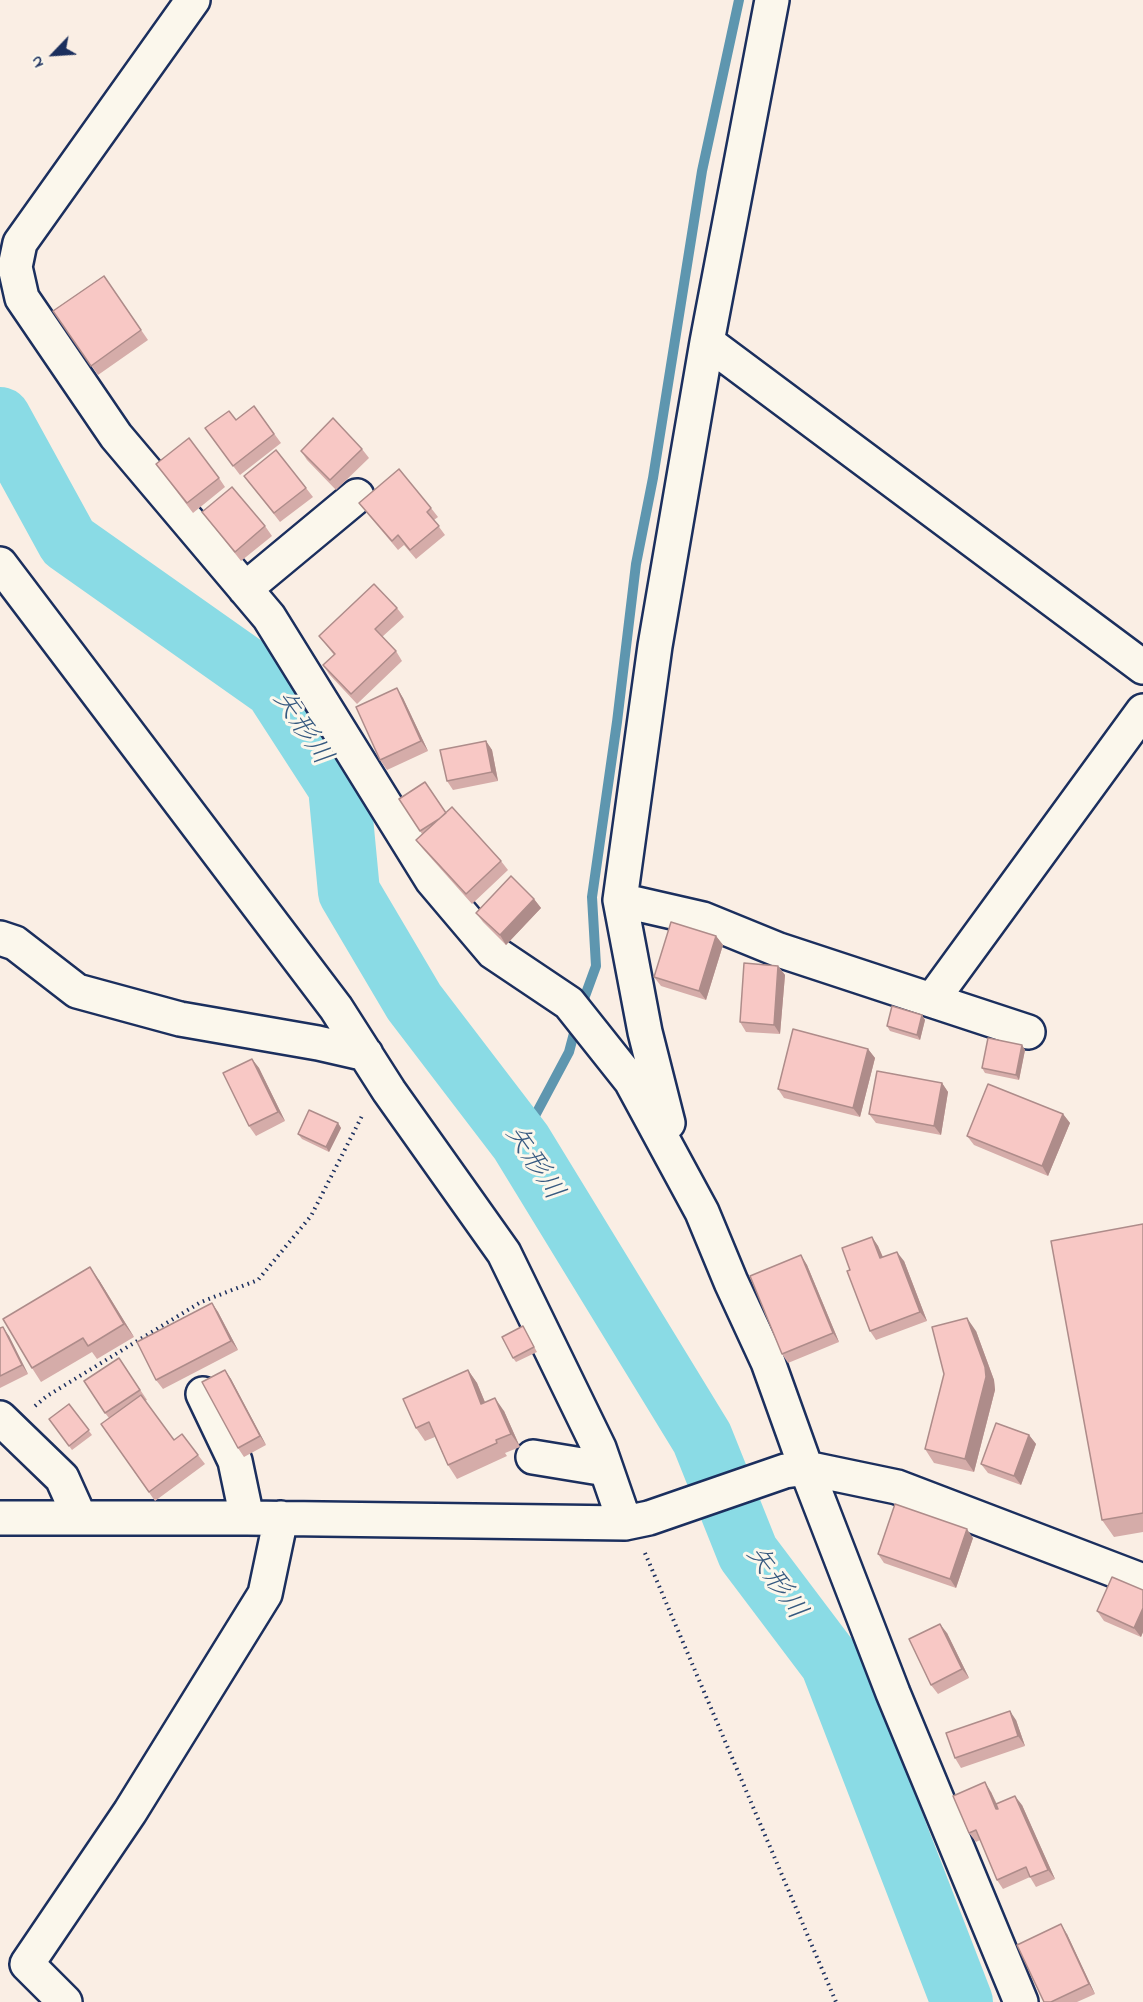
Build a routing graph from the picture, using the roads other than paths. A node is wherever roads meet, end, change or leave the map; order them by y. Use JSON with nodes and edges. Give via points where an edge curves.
{"nodes":[{"id":1,"x":193,"y":0,"type":"edge"},
{"id":2,"x":772,"y":0,"type":"edge"},
{"id":3,"x":707,"y":342,"type":"junction"},
{"id":4,"x":357,"y":496,"type":"dead end"},
{"id":5,"x":0,"y":564,"type":"edge"},
{"id":6,"x":245,"y":589,"type":"junction"},
{"id":7,"x":1143,"y":667,"type":"edge"},
{"id":8,"x":1143,"y":711,"type":"edge"},
{"id":9,"x":620,"y":900,"type":"junction"},
{"id":10,"x":0,"y":938,"type":"edge"},
{"id":11,"x":932,"y":1000,"type":"junction"},
{"id":12,"x":1028,"y":1032,"type":"dead end"},
{"id":13,"x":371,"y":1062,"type":"junction"},
{"id":14,"x":679,"y":1170,"type":"junction"},
{"id":15,"x":203,"y":1394,"type":"edge"},
{"id":16,"x":5,"y":1423,"type":"edge"},
{"id":17,"x":533,"y":1457,"type":"dead end"},
{"id":18,"x":606,"y":1469,"type":"junction"},
{"id":19,"x":796,"y":1470,"type":"junction"},
{"id":20,"x":0,"y":1518,"type":"edge"},
{"id":21,"x":80,"y":1518,"type":"junction"},
{"id":22,"x":247,"y":1518,"type":"junction"},
{"id":23,"x":281,"y":1518,"type":"junction"},
{"id":24,"x":637,"y":1520,"type":"junction"},
{"id":25,"x":1143,"y":1581,"type":"edge"},
{"id":26,"x":64,"y":2002,"type":"edge"},
{"id":27,"x":1021,"y":2002,"type":"edge"}],
"edges":[{"from":1,"to":6,"type":"street","via":[[20,243],[15,267],[22,298],[116,436]]},
{"from":2,"to":3,"type":"street"},
{"from":3,"to":7,"type":"street"},
{"from":3,"to":9,"type":"street","via":[[655,646]]},
{"from":4,"to":6,"type":"street"},
{"from":5,"to":13,"type":"street","via":[[336,1008]]},
{"from":6,"to":14,"type":"street","via":[[269,617],[432,880],[493,952],[569,1003],[631,1081]]},
{"from":8,"to":11,"type":"street"},
{"from":9,"to":11,"type":"street","via":[[703,919],[779,950]]},
{"from":9,"to":14,"type":"street","via":[[645,1032]]},
{"from":10,"to":13,"type":"street","via":[[15,943],[77,991],[180,1019],[318,1043]]},
{"from":11,"to":12,"type":"street"},
{"from":13,"to":18,"type":"street","via":[[504,1253]]},
{"from":14,"to":19,"type":"street","via":[[702,1212],[768,1362]]},
{"from":15,"to":22,"type":"street","via":[[235,1461]]},
{"from":16,"to":21,"type":"street","via":[[62,1478]]},
{"from":17,"to":18,"type":"street"},
{"from":18,"to":24,"type":"street"},
{"from":19,"to":24,"type":"street"},
{"from":19,"to":25,"type":"street","via":[[897,1487]]},
{"from":19,"to":27,"type":"street"},
{"from":20,"to":21,"type":"street"},
{"from":21,"to":22,"type":"street"},
{"from":22,"to":23,"type":"street"},
{"from":23,"to":24,"type":"street"},
{"from":23,"to":26,"type":"street","via":[[265,1594],[130,1812],[27,1964]]}]}
